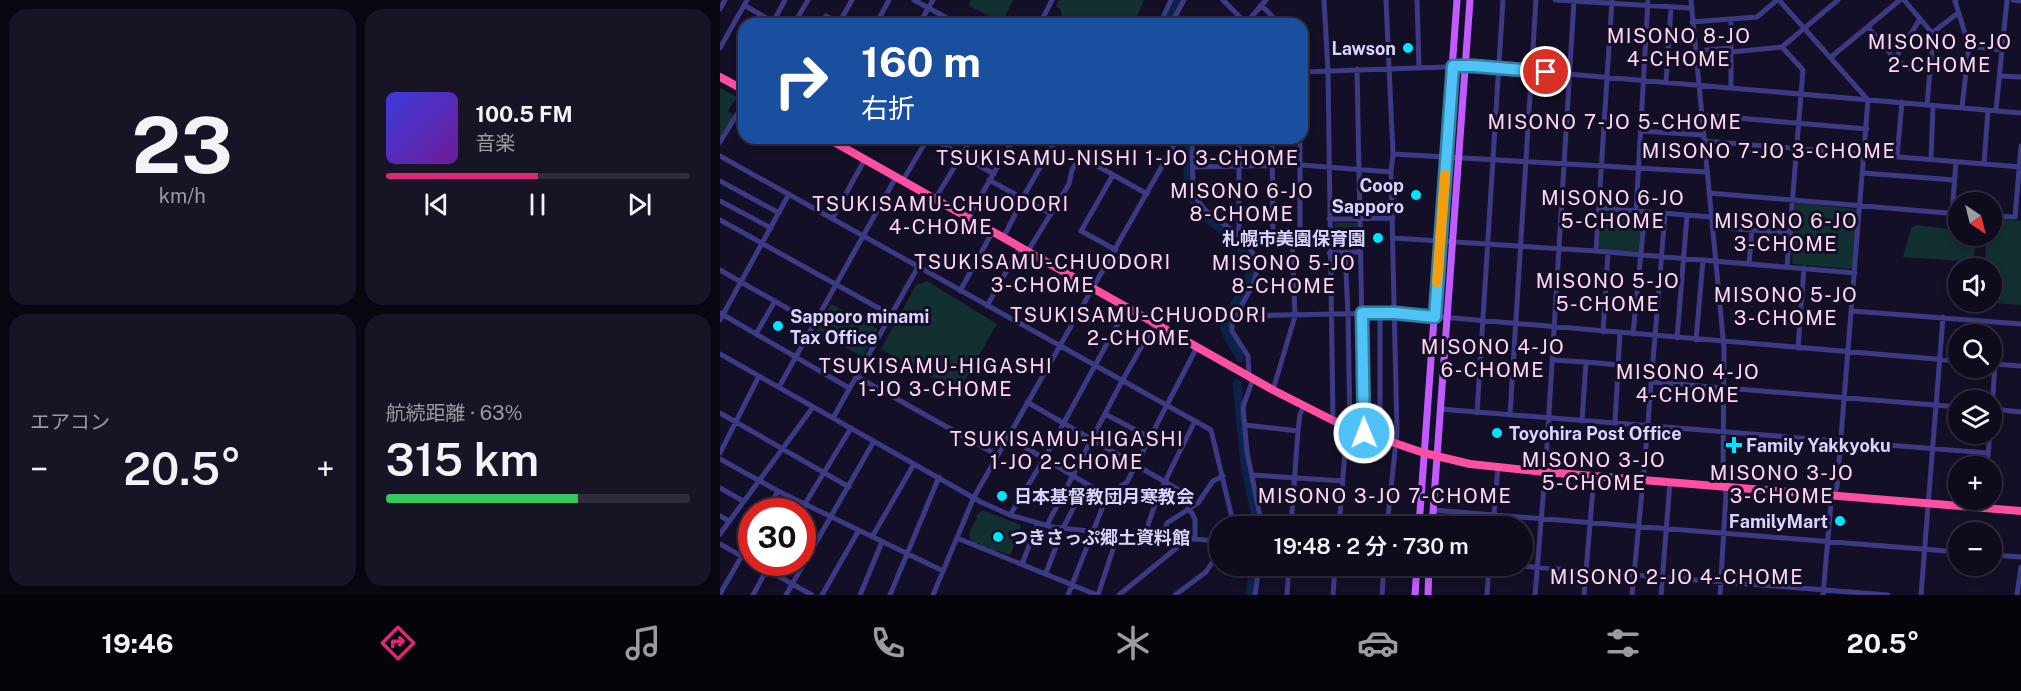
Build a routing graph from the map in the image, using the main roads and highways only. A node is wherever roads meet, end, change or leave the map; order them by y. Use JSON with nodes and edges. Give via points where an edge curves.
{"nodes":[{"id":1,"x":1457,"y":0,"type":"edge"},
{"id":2,"x":1470,"y":0,"type":"edge"},
{"id":3,"x":720,"y":77,"type":"edge"},
{"id":4,"x":738,"y":87,"type":"edge"},
{"id":5,"x":838,"y":144,"type":"edge"},
{"id":6,"x":1424,"y":453,"type":"junction"},
{"id":7,"x":1437,"y":456,"type":"junction"},
{"id":8,"x":1948,"y":503,"type":"edge"},
{"id":9,"x":2002,"y":507,"type":"edge"},
{"id":10,"x":2021,"y":511,"type":"edge"},
{"id":11,"x":1420,"y":516,"type":"edge"},
{"id":12,"x":1433,"y":516,"type":"edge"},
{"id":13,"x":1416,"y":576,"type":"edge"},
{"id":14,"x":1429,"y":576,"type":"edge"},
{"id":15,"x":1415,"y":595,"type":"edge"},
{"id":16,"x":1428,"y":595,"type":"edge"}],
"edges":[{"from":1,"to":6,"type":"main road"},
{"from":2,"to":7,"type":"main road"},
{"from":3,"to":4,"type":"highway"},
{"from":5,"to":6,"type":"highway","via":[[1273,390],[1348,428]]},
{"from":6,"to":7,"type":"highway"},
{"from":6,"to":11,"type":"main road"},
{"from":7,"to":8,"type":"highway","via":[[1545,472]]},
{"from":7,"to":12,"type":"main road"},
{"from":9,"to":10,"type":"highway"},
{"from":13,"to":15,"type":"main road"},
{"from":14,"to":16,"type":"main road"}]}
